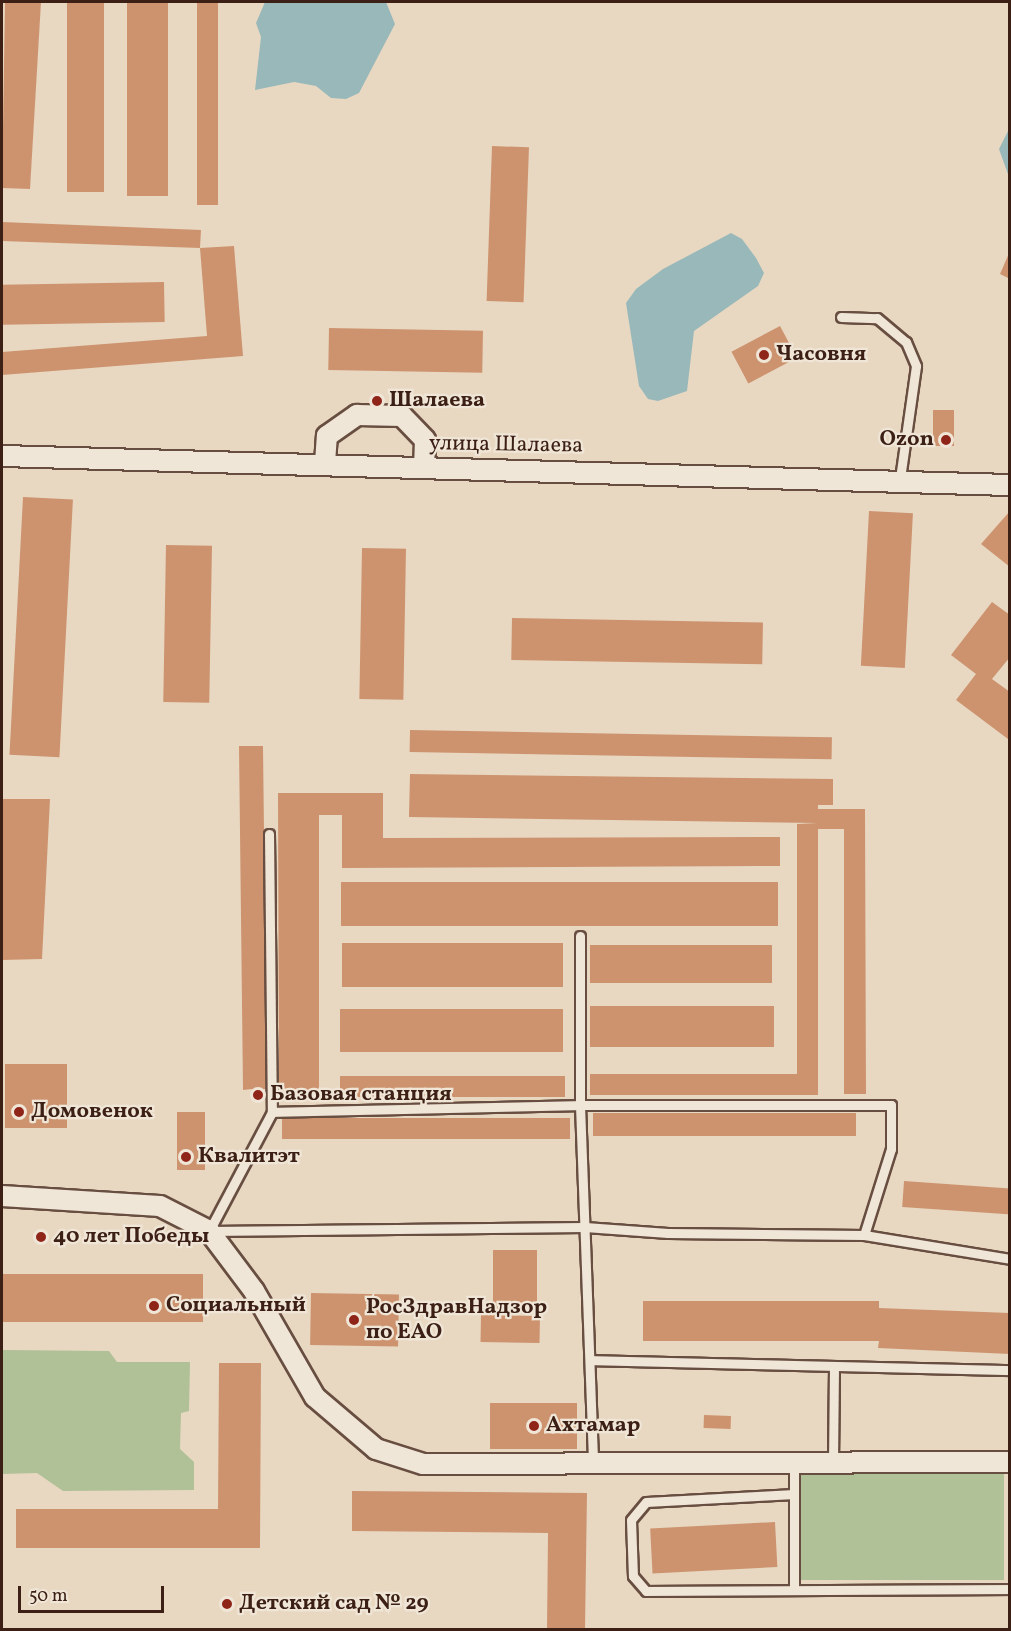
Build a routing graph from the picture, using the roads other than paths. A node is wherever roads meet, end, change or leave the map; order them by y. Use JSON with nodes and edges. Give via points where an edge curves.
{"nodes":[{"id":1,"x":841,"y":317,"type":"dead end"},
{"id":2,"x":2,"y":456,"type":"edge"},
{"id":3,"x":325,"y":463,"type":"junction"},
{"id":4,"x":424,"y":468,"type":"junction"},
{"id":5,"x":900,"y":479,"type":"junction"},
{"id":6,"x":1010,"y":484,"type":"edge"},
{"id":7,"x":269,"y":834,"type":"dead end"},
{"id":8,"x":580,"y":936,"type":"dead end"},
{"id":9,"x":580,"y":1105,"type":"junction"},
{"id":10,"x":272,"y":1112,"type":"junction"},
{"id":11,"x":2,"y":1196,"type":"edge"},
{"id":12,"x":585,"y":1227,"type":"junction"},
{"id":13,"x":209,"y":1231,"type":"junction"},
{"id":14,"x":864,"y":1235,"type":"junction"},
{"id":15,"x":1010,"y":1259,"type":"edge"},
{"id":16,"x":590,"y":1360,"type":"junction"},
{"id":17,"x":834,"y":1366,"type":"junction"},
{"id":18,"x":1010,"y":1370,"type":"edge"},
{"id":19,"x":1010,"y":1462,"type":"edge"},
{"id":20,"x":794,"y":1463,"type":"junction"},
{"id":21,"x":833,"y":1463,"type":"junction"},
{"id":22,"x":593,"y":1465,"type":"junction"},
{"id":23,"x":794,"y":1494,"type":"junction"},
{"id":24,"x":794,"y":1588,"type":"junction"},
{"id":25,"x":1010,"y":1589,"type":"edge"}],
"edges":[{"from":1,"to":5,"type":"lane","via":[[877,318],[906,342],[916,366]]},
{"from":2,"to":3,"type":"street","name":"улица Шалаева"},
{"from":3,"to":4,"type":"street","name":"улица Шалаева"},
{"from":3,"to":4,"type":"street","via":[[327,436],[357,415],[402,416],[425,440]]},
{"from":4,"to":5,"type":"street","name":"улица Шалаева"},
{"from":5,"to":6,"type":"street","name":"улица Шалаева"},
{"from":7,"to":10,"type":"lane"},
{"from":8,"to":9,"type":"lane"},
{"from":9,"to":10,"type":"lane"},
{"from":9,"to":12,"type":"lane"},
{"from":9,"to":14,"type":"lane","via":[[891,1105],[891,1149]]},
{"from":10,"to":13,"type":"lane"},
{"from":11,"to":13,"type":"street","via":[[160,1206]]},
{"from":12,"to":13,"type":"lane"},
{"from":12,"to":14,"type":"lane","via":[[668,1233]]},
{"from":12,"to":16,"type":"lane"},
{"from":13,"to":22,"type":"street","via":[[254,1291],[315,1397],[376,1449],[423,1464]]},
{"from":14,"to":15,"type":"lane"},
{"from":16,"to":17,"type":"lane"},
{"from":16,"to":22,"type":"lane"},
{"from":17,"to":18,"type":"lane"},
{"from":17,"to":21,"type":"lane"},
{"from":19,"to":21,"type":"street"},
{"from":20,"to":21,"type":"street"},
{"from":20,"to":22,"type":"street"},
{"from":20,"to":23,"type":"lane"},
{"from":23,"to":24,"type":"lane"},
{"from":23,"to":24,"type":"lane","via":[[646,1502],[630,1520],[633,1576],[646,1591]]},
{"from":24,"to":25,"type":"lane"}]}
